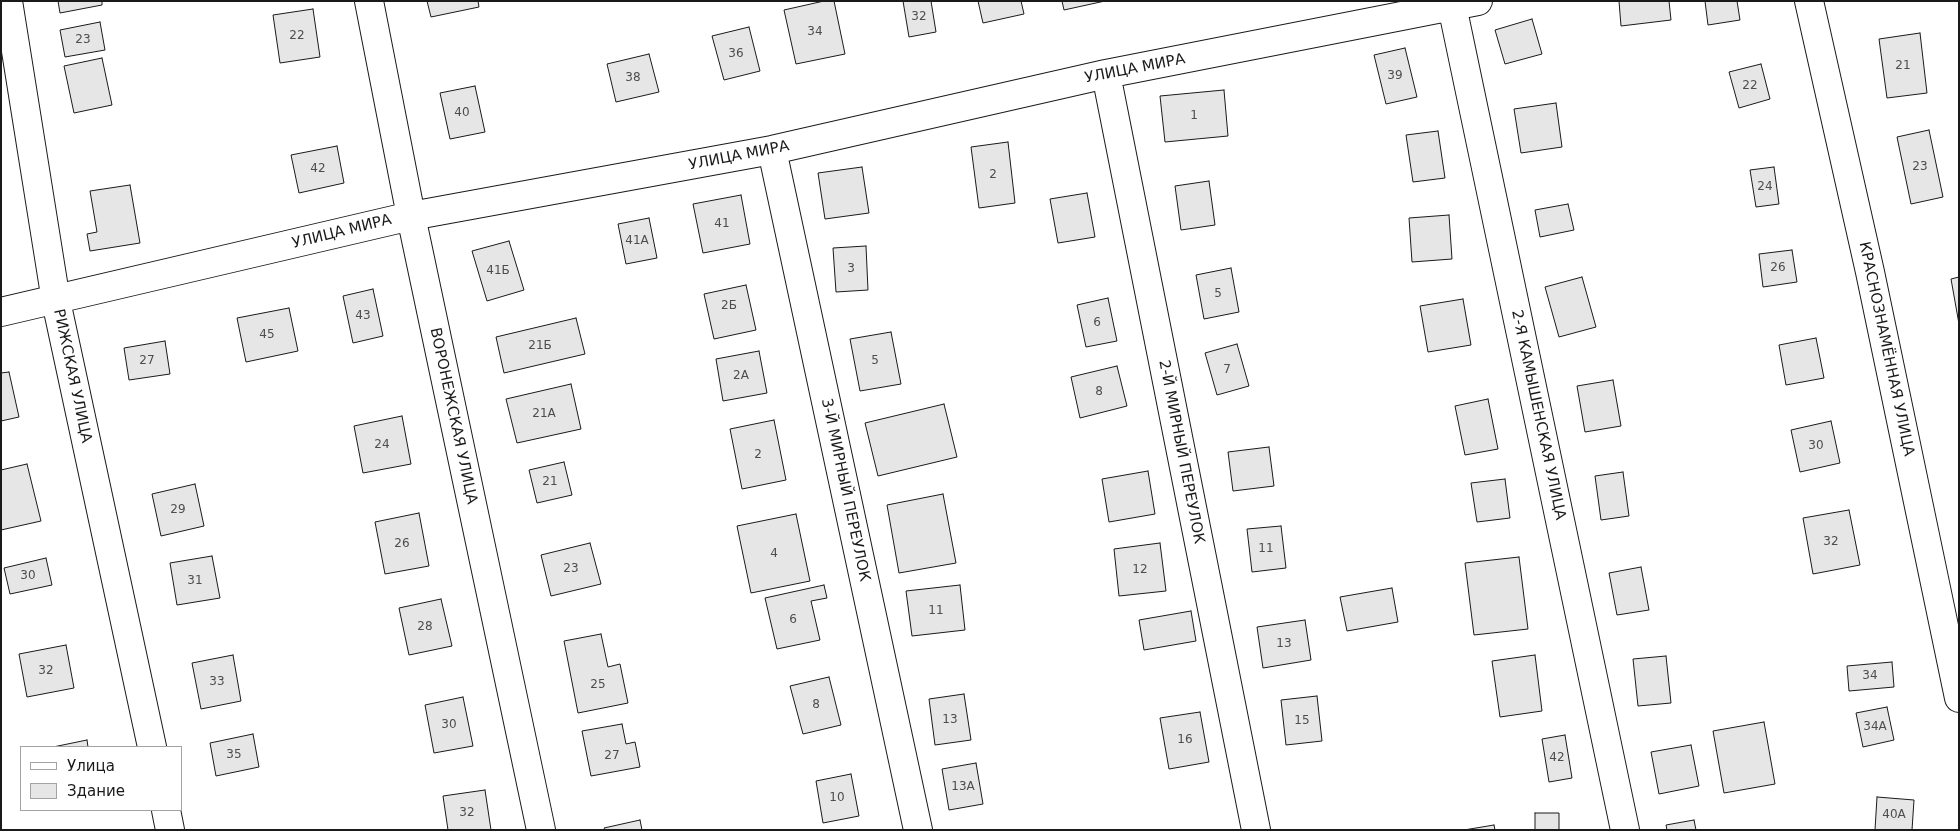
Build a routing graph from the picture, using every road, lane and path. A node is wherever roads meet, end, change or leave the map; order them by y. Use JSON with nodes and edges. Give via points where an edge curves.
{"nodes":[{"id":1,"x":8,"y":1,"type":"edge"},
{"id":2,"x":369,"y":1,"type":"edge"},
{"id":3,"x":1809,"y":1,"type":"edge"},
{"id":4,"x":1461,"y":3,"type":"edge"},
{"id":5,"x":1106,"y":74,"type":"junction"},
{"id":6,"x":772,"y":150,"type":"junction"},
{"id":7,"x":411,"y":216,"type":"junction"},
{"id":8,"x":56,"y":301,"type":"junction"},
{"id":9,"x":1,"y":312,"type":"edge"},
{"id":10,"x":1959,"y":698,"type":"edge"},
{"id":11,"x":152,"y":746,"type":"edge"},
{"id":12,"x":166,"y":811,"type":"edge"},
{"id":13,"x":170,"y":830,"type":"edge"},
{"id":14,"x":541,"y":830,"type":"edge"},
{"id":15,"x":918,"y":830,"type":"edge"},
{"id":16,"x":1256,"y":830,"type":"edge"},
{"id":17,"x":1625,"y":830,"type":"edge"}],
"edges":[{"from":1,"to":8,"type":"street","name":"РИЖСКАЯ УЛИЦА"},
{"from":2,"to":7,"type":"street","name":"ВОРОНЕЖСКАЯ УЛИЦА"},
{"from":3,"to":10,"type":"street","name":"КРАСНОЗНАМЁННАЯ УЛИЦА","via":[[1870,272]]},
{"from":4,"to":5,"type":"street","name":"УЛИЦА МИРА"},
{"from":4,"to":17,"type":"street","name":"2-Я КАМЫШЕНСКАЯ УЛИЦА"},
{"from":5,"to":6,"type":"street","name":"УЛИЦА МИРА"},
{"from":5,"to":16,"type":"street","name":"2-Й МИРНЫЙ ПЕРЕУЛОК"},
{"from":6,"to":7,"type":"street","name":"УЛИЦА МИРА"},
{"from":6,"to":15,"type":"street","name":"3-Й МИРНЫЙ ПЕРЕУЛОК"},
{"from":7,"to":8,"type":"street","name":"УЛИЦА МИРА"},
{"from":7,"to":14,"type":"street","name":"ВОРОНЕЖСКАЯ УЛИЦА"},
{"from":8,"to":9,"type":"street","name":"УЛИЦА МИРА"},
{"from":8,"to":11,"type":"street","name":"РИЖСКАЯ УЛИЦА"},
{"from":12,"to":13,"type":"street"}]}
